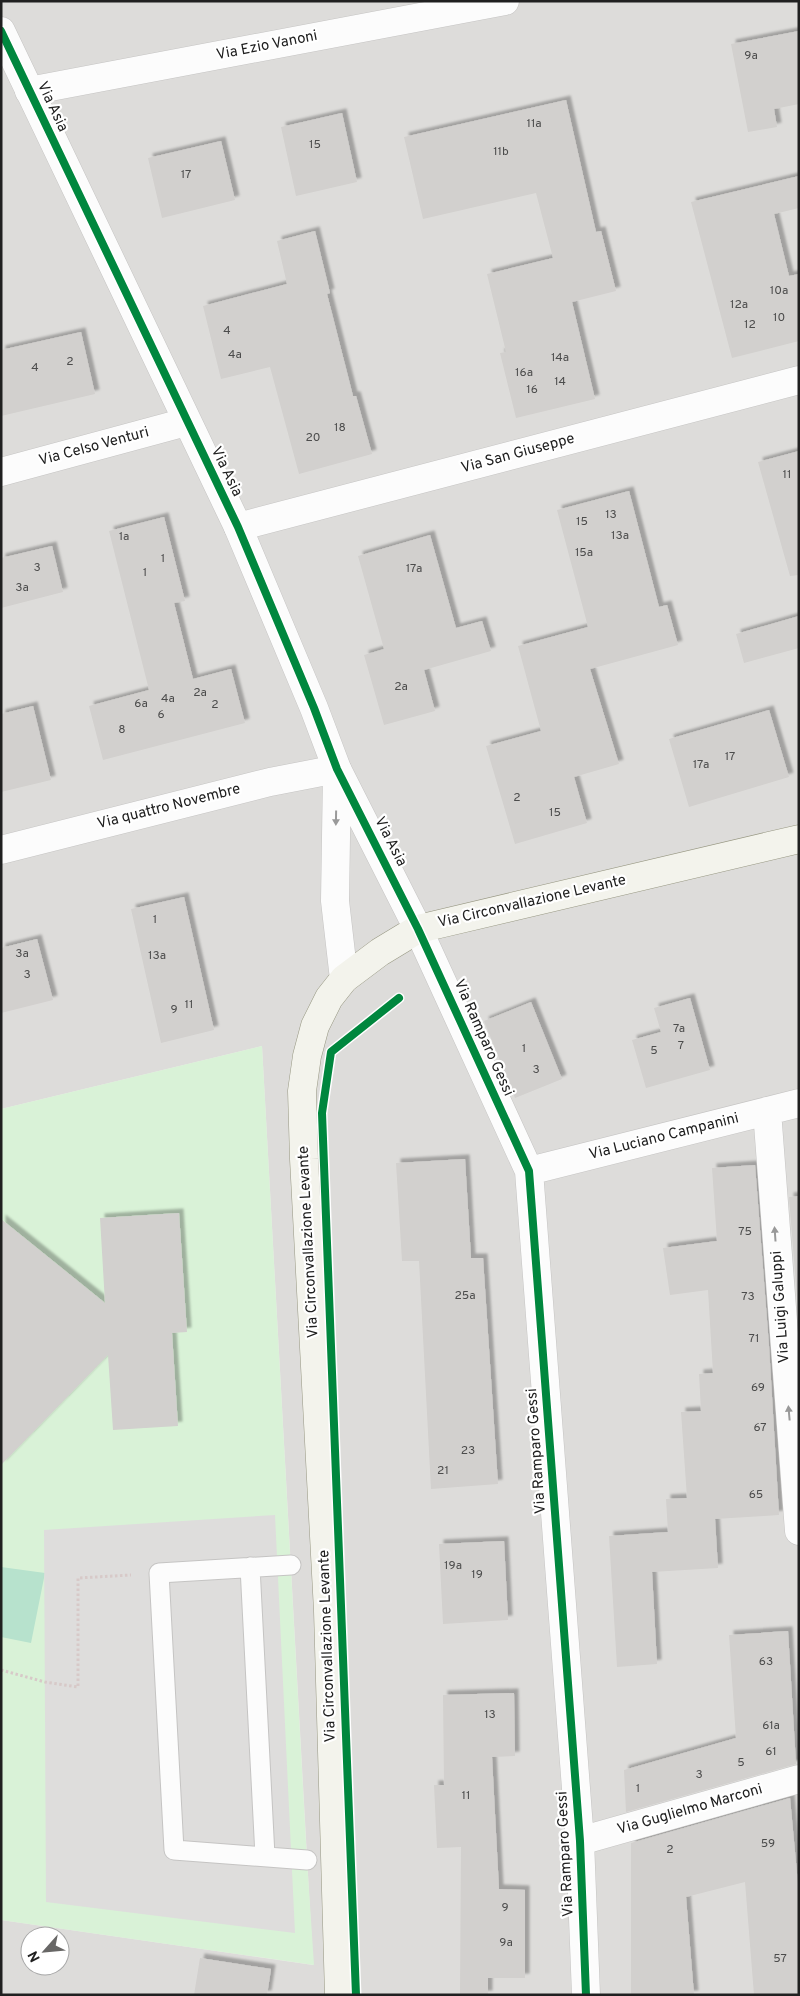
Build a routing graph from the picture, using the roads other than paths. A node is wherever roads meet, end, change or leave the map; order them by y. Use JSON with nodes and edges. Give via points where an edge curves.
{"nodes":[{"id":1,"x":504,"y":1,"type":"edge"},
{"id":2,"x":1,"y":31,"type":"edge"},
{"id":3,"x":29,"y":91,"type":"junction"},
{"id":4,"x":799,"y":380,"type":"edge"},
{"id":5,"x":186,"y":422,"type":"junction"},
{"id":6,"x":1,"y":472,"type":"edge"},
{"id":7,"x":238,"y":527,"type":"junction"},
{"id":8,"x":337,"y":769,"type":"junction"},
{"id":9,"x":799,"y":840,"type":"edge"},
{"id":10,"x":1,"y":850,"type":"edge"},
{"id":11,"x":418,"y":928,"type":"junction"},
{"id":12,"x":344,"y":979,"type":"junction"},
{"id":13,"x":799,"y":1103,"type":"edge"},
{"id":14,"x":766,"y":1112,"type":"junction"},
{"id":15,"x":529,"y":1171,"type":"junction"},
{"id":16,"x":792,"y":1368,"type":"edge"},
{"id":17,"x":799,"y":1531,"type":"edge"},
{"id":18,"x":291,"y":1565,"type":"dead end"},
{"id":19,"x":250,"y":1567,"type":"junction"},
{"id":20,"x":799,"y":1779,"type":"edge"},
{"id":21,"x":580,"y":1841,"type":"junction"},
{"id":22,"x":265,"y":1856,"type":"junction"},
{"id":23,"x":308,"y":1860,"type":"dead end"},
{"id":24,"x":339,"y":1995,"type":"edge"},
{"id":25,"x":586,"y":1995,"type":"edge"}],
"edges":[{"from":1,"to":3,"type":"street","name":"Via Ezio Vanoni"},
{"from":2,"to":3,"type":"street","name":"Via Asia"},
{"from":3,"to":5,"type":"street","name":"Via Asia"},
{"from":4,"to":7,"type":"street","name":"Via San Giuseppe"},
{"from":5,"to":6,"type":"street","name":"Via Celso Venturi"},
{"from":5,"to":7,"type":"street","name":"Via Asia"},
{"from":7,"to":8,"type":"street","name":"Via Asia"},
{"from":8,"to":10,"type":"street","name":"Via quattro Novembre","via":[[270,782]]},
{"from":8,"to":11,"type":"street","name":"Via Asia"},
{"from":8,"to":12,"type":"street","name":"Via Asia","one_way":true,"via":[[335,901]]},
{"from":9,"to":11,"type":"main road","name":"Via Circonvallazione Levante"},
{"from":11,"to":12,"type":"main road","name":"Via Circonvallazione Levante","via":[[361,964]]},
{"from":11,"to":15,"type":"street","name":"Via Ramparo Gessi"},
{"from":12,"to":24,"type":"main road","name":"Via Circonvallazione Levante","via":[[329,998],[315,1026],[302,1091],[328,1611]]},
{"from":13,"to":14,"type":"street","name":"Via Luciano Campanini"},
{"from":14,"to":15,"type":"street","name":"Via Luciano Campanini"},
{"from":16,"to":14,"type":"street","name":"Via Luigi Galuppi","one_way":true},
{"from":15,"to":21,"type":"street","name":"Via Ramparo Gessi"},
{"from":17,"to":16,"type":"street","name":"Via Luigi Galuppi","one_way":true},
{"from":18,"to":19,"type":"lane"},
{"from":19,"to":22,"type":"lane"},
{"from":19,"to":22,"type":"lane","via":[[159,1573],[174,1850]]},
{"from":20,"to":21,"type":"street","name":"Via Guglielmo Marconi"},
{"from":21,"to":25,"type":"street","name":"Via Ramparo Gessi"},
{"from":22,"to":23,"type":"lane"}]}
